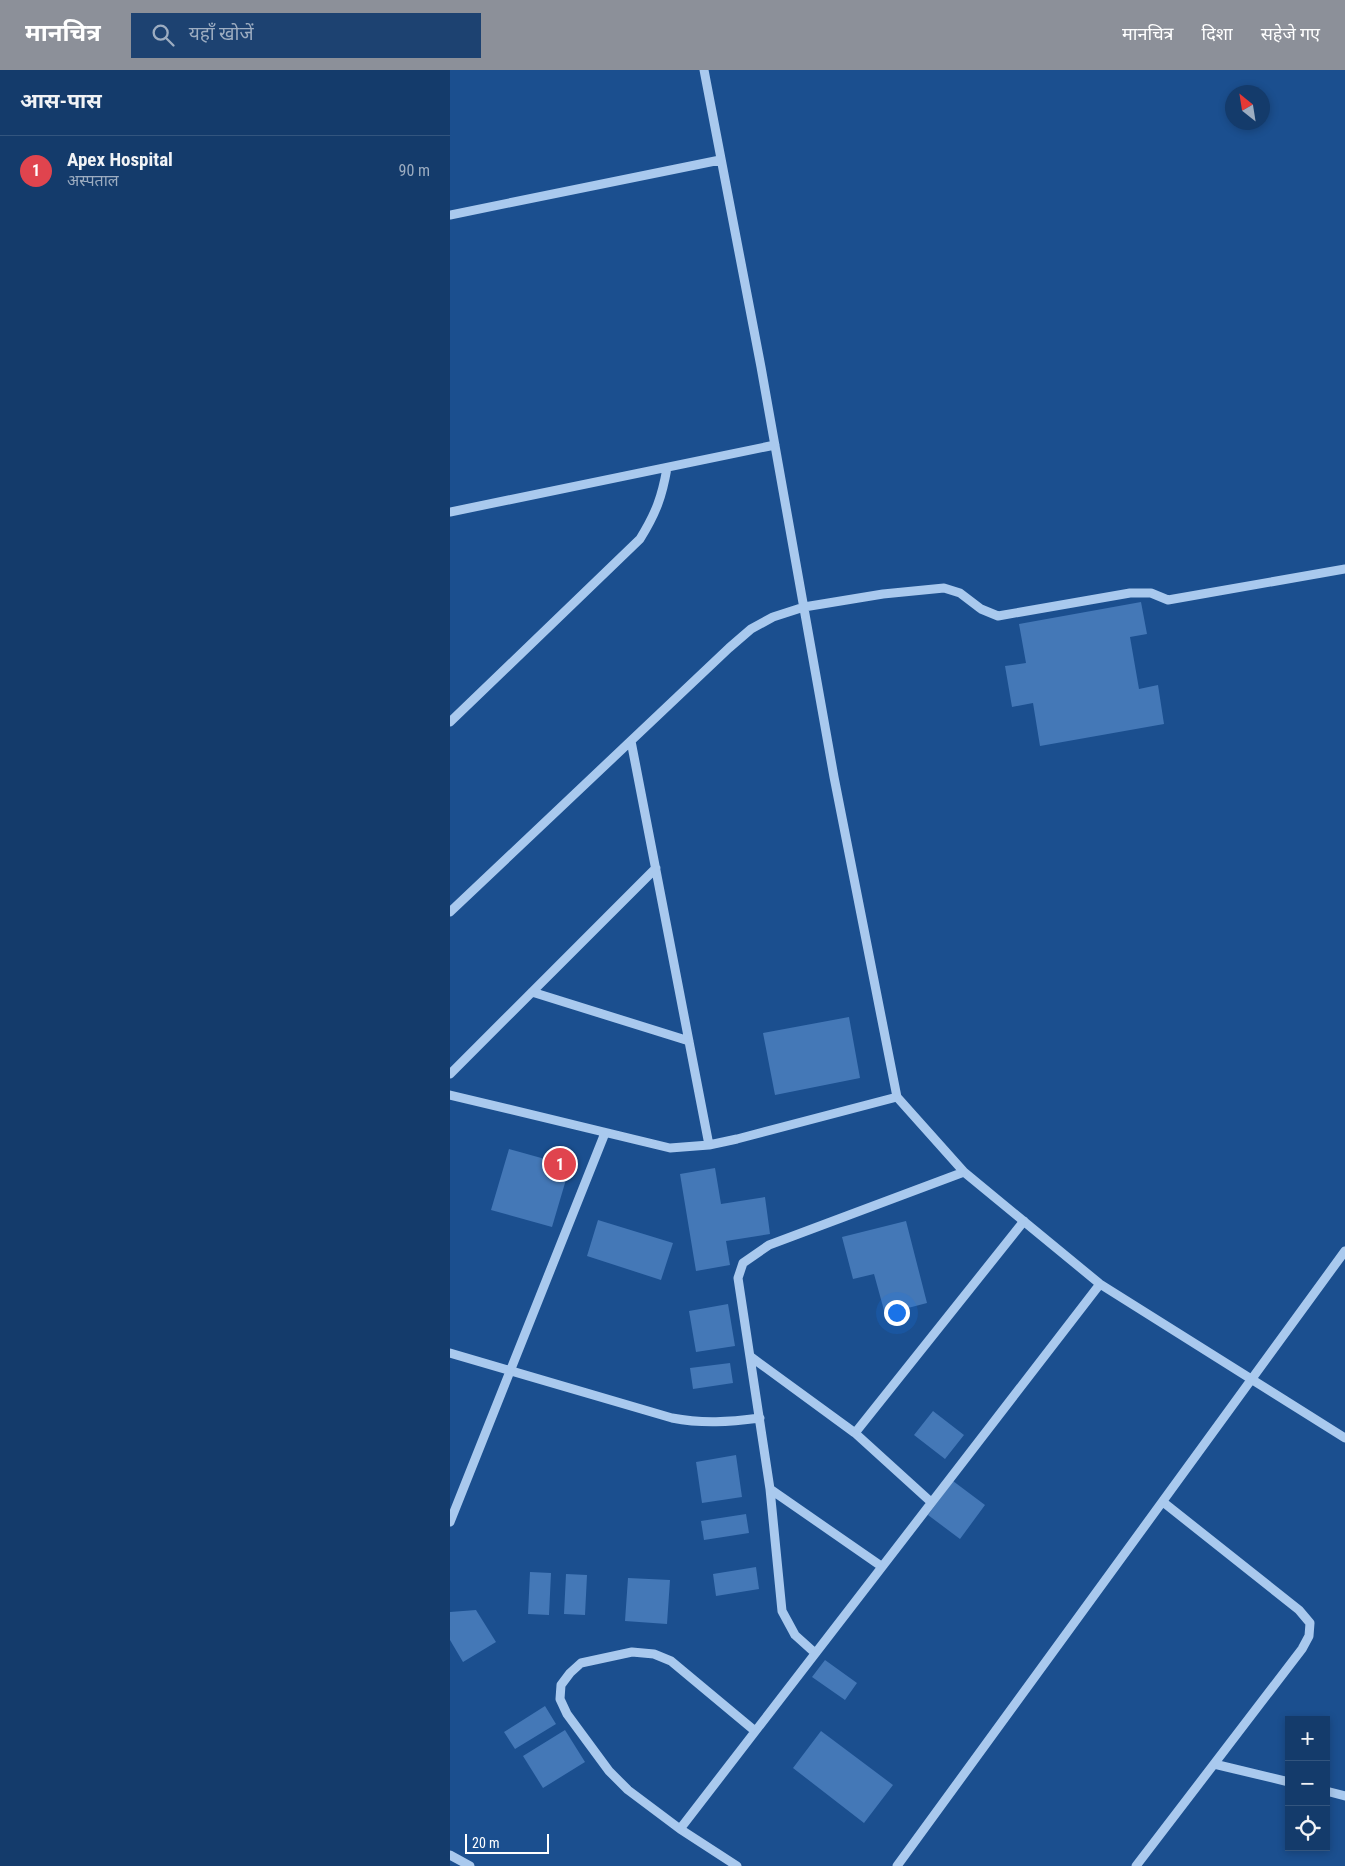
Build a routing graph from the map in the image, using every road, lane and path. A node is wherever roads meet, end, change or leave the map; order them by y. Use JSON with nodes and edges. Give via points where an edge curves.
{"nodes":[{"id":1,"x":704,"y":70,"type":"edge"},
{"id":2,"x":720,"y":160,"type":"junction"},
{"id":3,"x":450,"y":215,"type":"edge"},
{"id":4,"x":775,"y":445,"type":"junction"},
{"id":5,"x":666,"y":468,"type":"junction"},
{"id":6,"x":450,"y":512,"type":"edge"},
{"id":7,"x":1345,"y":569,"type":"edge"},
{"id":8,"x":804,"y":607,"type":"junction"},
{"id":9,"x":450,"y":722,"type":"edge"},
{"id":10,"x":631,"y":741,"type":"junction"},
{"id":11,"x":656,"y":868,"type":"junction"},
{"id":12,"x":450,"y":912,"type":"edge"},
{"id":13,"x":532,"y":992,"type":"junction"},
{"id":14,"x":689,"y":1041,"type":"junction"},
{"id":15,"x":450,"y":1074,"type":"edge"},
{"id":16,"x":450,"y":1095,"type":"edge"},
{"id":17,"x":897,"y":1097,"type":"junction"},
{"id":18,"x":605,"y":1133,"type":"junction"},
{"id":19,"x":710,"y":1145,"type":"junction"},
{"id":20,"x":964,"y":1172,"type":"junction"},
{"id":21,"x":1024,"y":1221,"type":"junction"},
{"id":22,"x":1345,"y":1251,"type":"edge"},
{"id":23,"x":1100,"y":1284,"type":"junction"},
{"id":24,"x":450,"y":1353,"type":"edge"},
{"id":25,"x":751,"y":1357,"type":"junction"},
{"id":26,"x":512,"y":1371,"type":"junction"},
{"id":27,"x":1251,"y":1379,"type":"junction"},
{"id":28,"x":760,"y":1418,"type":"junction"},
{"id":29,"x":855,"y":1433,"type":"junction"},
{"id":30,"x":1345,"y":1438,"type":"edge"},
{"id":31,"x":770,"y":1489,"type":"junction"},
{"id":32,"x":931,"y":1502,"type":"junction"},
{"id":33,"x":1163,"y":1502,"type":"junction"},
{"id":34,"x":450,"y":1522,"type":"edge"},
{"id":35,"x":881,"y":1566,"type":"junction"},
{"id":36,"x":816,"y":1652,"type":"junction"},
{"id":37,"x":755,"y":1731,"type":"junction"},
{"id":38,"x":1214,"y":1764,"type":"junction"},
{"id":39,"x":1285,"y":1781,"type":"edge"},
{"id":40,"x":1330,"y":1792,"type":"edge"},
{"id":41,"x":1345,"y":1796,"type":"edge"},
{"id":42,"x":680,"y":1829,"type":"junction"},
{"id":43,"x":450,"y":1855,"type":"edge"},
{"id":44,"x":470,"y":1866,"type":"edge"},
{"id":45,"x":737,"y":1866,"type":"edge"},
{"id":46,"x":897,"y":1866,"type":"edge"},
{"id":47,"x":1136,"y":1866,"type":"edge"}],
"edges":[{"from":1,"to":2,"type":"street"},
{"from":2,"to":3,"type":"street"},
{"from":2,"to":4,"type":"street"},
{"from":4,"to":5,"type":"street"},
{"from":4,"to":8,"type":"street"},
{"from":5,"to":6,"type":"street"},
{"from":5,"to":9,"type":"street","via":[[655,516],[640,539]]},
{"from":7,"to":8,"type":"street","via":[[1168,600],[1151,593],[1130,593],[998,616],[981,609],[960,593],[944,588]]},
{"from":8,"to":10,"type":"street","via":[[773,617],[751,629]]},
{"from":8,"to":17,"type":"street"},
{"from":10,"to":11,"type":"street"},
{"from":10,"to":12,"type":"street"},
{"from":11,"to":13,"type":"street"},
{"from":11,"to":14,"type":"street"},
{"from":13,"to":14,"type":"street"},
{"from":13,"to":15,"type":"street"},
{"from":14,"to":19,"type":"street"},
{"from":16,"to":18,"type":"street"},
{"from":17,"to":19,"type":"street"},
{"from":17,"to":20,"type":"street"},
{"from":18,"to":19,"type":"street","via":[[670,1148]]},
{"from":18,"to":26,"type":"street"},
{"from":20,"to":21,"type":"street"},
{"from":20,"to":25,"type":"street","via":[[770,1245],[742,1262],[738,1278]]},
{"from":21,"to":23,"type":"street"},
{"from":21,"to":29,"type":"street"},
{"from":22,"to":27,"type":"street"},
{"from":23,"to":27,"type":"street"},
{"from":23,"to":32,"type":"street"},
{"from":24,"to":26,"type":"street"},
{"from":25,"to":28,"type":"street"},
{"from":25,"to":29,"type":"street"},
{"from":26,"to":28,"type":"street","via":[[698,1423],[717,1424]]},
{"from":26,"to":34,"type":"street"},
{"from":27,"to":30,"type":"street"},
{"from":27,"to":33,"type":"street"},
{"from":28,"to":31,"type":"street"},
{"from":29,"to":32,"type":"street"},
{"from":31,"to":35,"type":"street"},
{"from":31,"to":36,"type":"street","via":[[782,1611],[795,1635]]},
{"from":32,"to":35,"type":"street"},
{"from":33,"to":38,"type":"street","via":[[1299,1610],[1310,1623],[1310,1636],[1302,1649]]},
{"from":33,"to":46,"type":"street"},
{"from":35,"to":36,"type":"street"},
{"from":36,"to":37,"type":"street"},
{"from":37,"to":42,"type":"street"},
{"from":37,"to":42,"type":"street","via":[[671,1661],[654,1654],[632,1652],[600,1658],[581,1663],[570,1672],[561,1685],[560,1699],[566,1714],[628,1790]]},
{"from":38,"to":39,"type":"street"},
{"from":38,"to":47,"type":"street"},
{"from":40,"to":41,"type":"street"},
{"from":42,"to":45,"type":"street"},
{"from":43,"to":44,"type":"street"}]}
